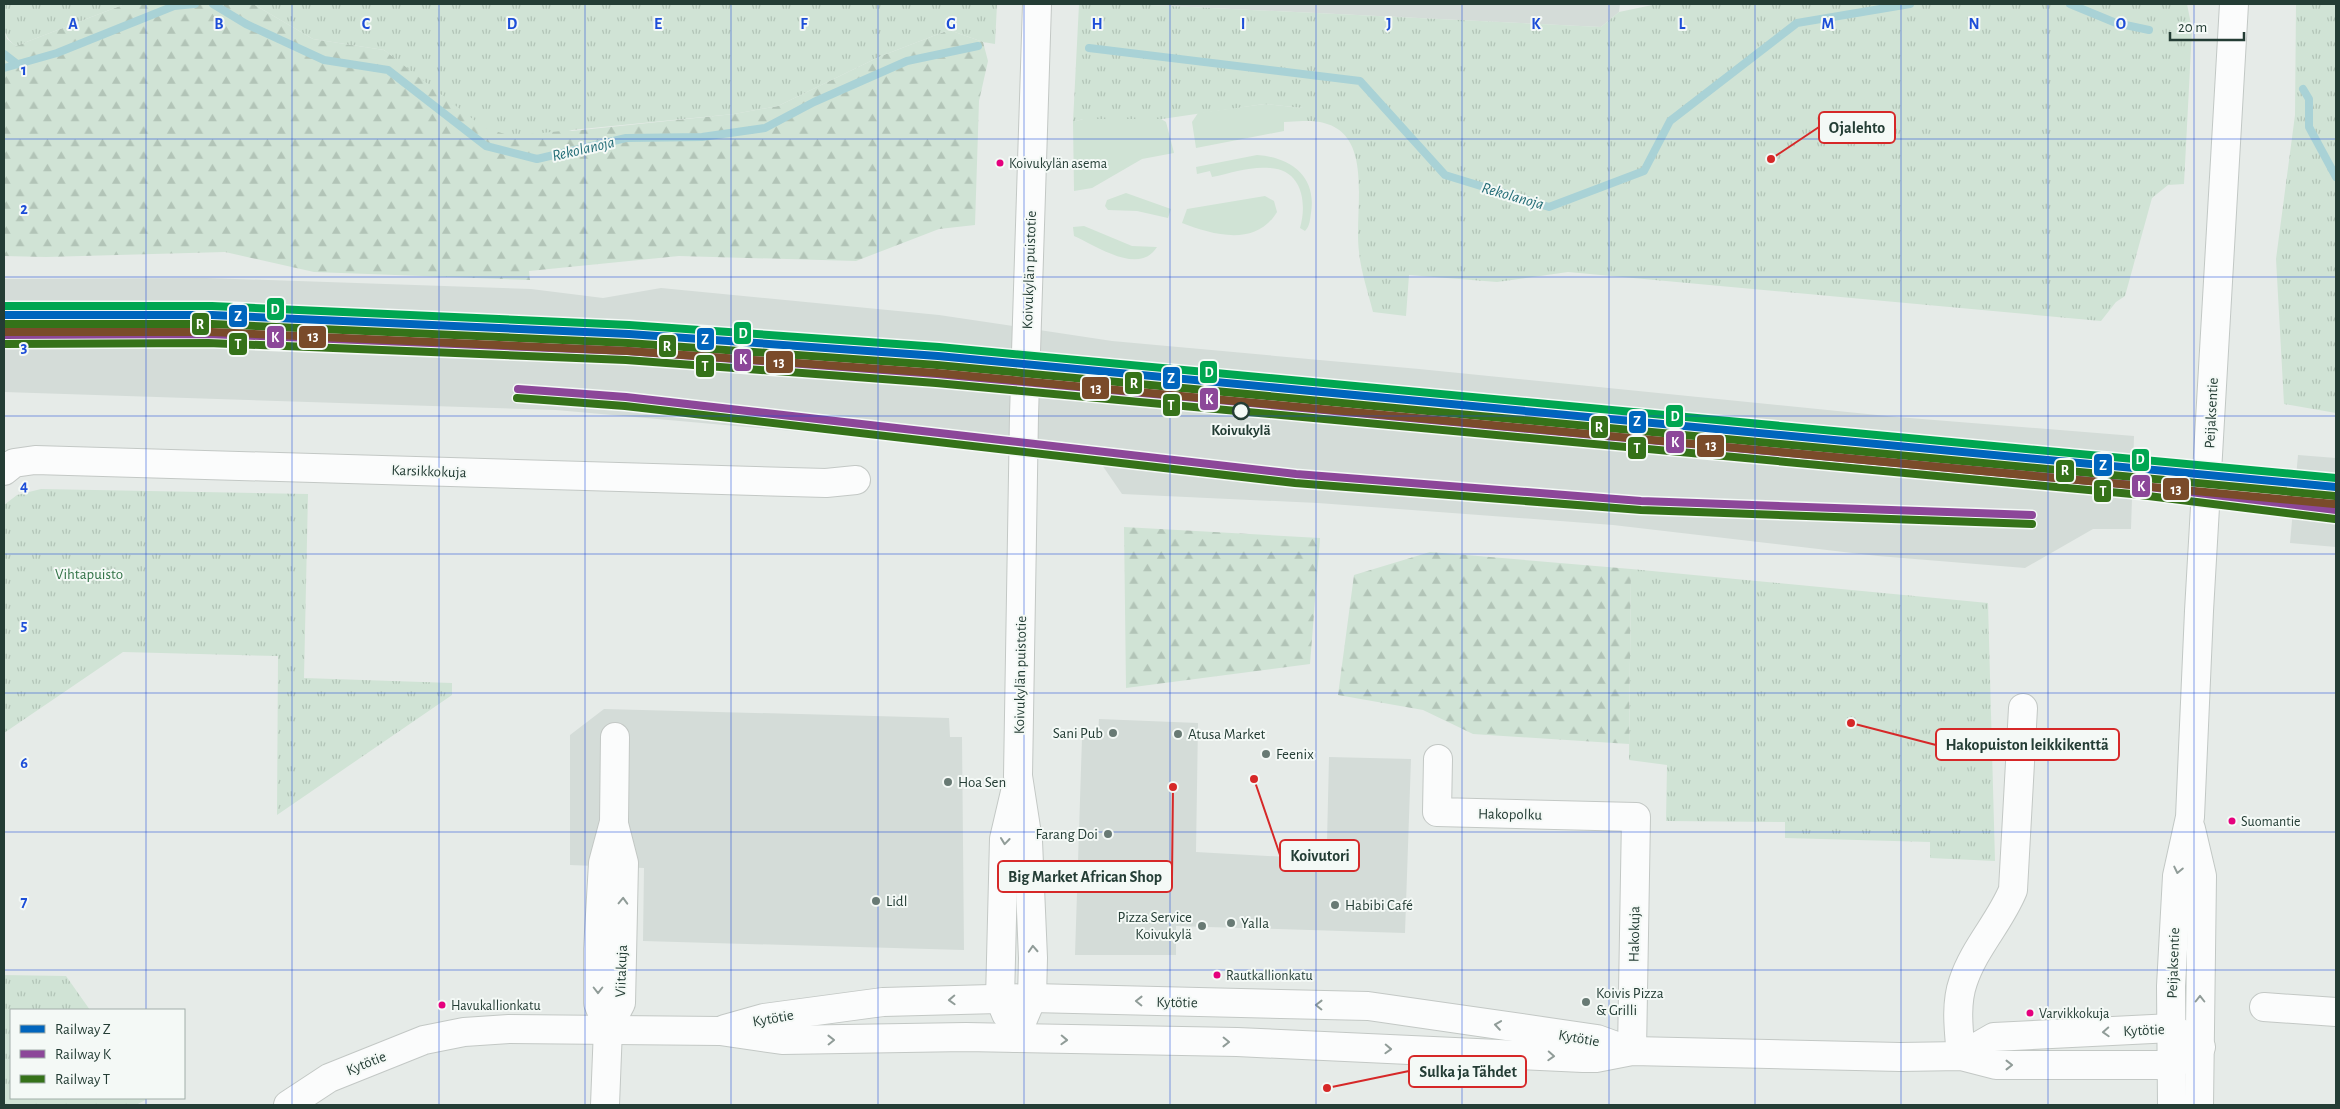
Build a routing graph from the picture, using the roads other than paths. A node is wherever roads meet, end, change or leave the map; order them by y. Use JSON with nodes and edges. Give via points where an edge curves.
{"nodes":[{"id":1,"x":1037,"y":4,"type":"edge"},
{"id":2,"x":2234,"y":4,"type":"edge"},
{"id":3,"x":4,"y":471,"type":"edge"},
{"id":4,"x":856,"y":480,"type":"dead end"},
{"id":5,"x":2023,"y":708,"type":"dead end"},
{"id":6,"x":615,"y":737,"type":"dead end"},
{"id":7,"x":1438,"y":759,"type":"dead end"},
{"id":8,"x":1018,"y":776,"type":"junction"},
{"id":9,"x":1636,"y":816,"type":"joint"},
{"id":10,"x":2190,"y":823,"type":"junction"},
{"id":11,"x":1000,"y":998,"type":"junction"},
{"id":12,"x":1032,"y":998,"type":"junction"},
{"id":13,"x":2264,"y":1007,"type":"dead end"},
{"id":14,"x":2336,"y":1012,"type":"edge"},
{"id":15,"x":608,"y":1028,"type":"junction"},
{"id":16,"x":2172,"y":1028,"type":"junction"},
{"id":17,"x":720,"y":1031,"type":"junction"},
{"id":18,"x":1015,"y":1038,"type":"junction"},
{"id":19,"x":2201,"y":1047,"type":"junction"},
{"id":20,"x":1632,"y":1051,"type":"junction"},
{"id":21,"x":1961,"y":1056,"type":"junction"},
{"id":22,"x":2173,"y":1065,"type":"junction"},
{"id":23,"x":288,"y":1105,"type":"edge"},
{"id":24,"x":605,"y":1105,"type":"edge"},
{"id":25,"x":2172,"y":1105,"type":"edge"},
{"id":26,"x":2199,"y":1105,"type":"edge"}],
"edges":[{"from":1,"to":8,"type":"street","name":"Koivukylän puistotie","via":[[1024,415]]},
{"from":2,"to":10,"type":"street","name":"Peijaksentie"},
{"from":3,"to":4,"type":"street","name":"Karsikkokuja","via":[[14,463],[35,460],[826,483]]},
{"from":5,"to":21,"type":"street","via":[[2013,890],[2005,909],[1986,934],[1962,983],[1958,1013]]},
{"from":6,"to":15,"type":"street","name":"Viitakuja","via":[[614,822],[624,863],[621,1003]]},
{"from":7,"to":9,"type":"street","name":"Hakopolku","via":[[1437,812]]},
{"from":8,"to":11,"type":"street","name":"Koivukylän puistotie","one_way":true,"via":[[1004,839]]},
{"from":12,"to":8,"type":"street","name":"Koivukylän puistotie","one_way":true,"via":[[1028,841]]},
{"from":9,"to":20,"type":"street","name":"Hakokuja"},
{"from":10,"to":16,"type":"street","name":"Peijaksentie","one_way":true,"via":[[2177,876]]},
{"from":19,"to":10,"type":"street","name":"Peijaksentie","one_way":true,"via":[[2202,876]]},
{"from":11,"to":12,"type":"street","name":"Kytötie"},
{"from":11,"to":17,"type":"street","name":"Kytötie","one_way":true,"via":[[883,1002],[764,1018]]},
{"from":11,"to":18,"type":"street","name":"Koivukylän puistotie"},
{"from":12,"to":18,"type":"street","name":"Koivukylän puistotie"},
{"from":20,"to":12,"type":"street","name":"Kytötie","one_way":true,"via":[[1596,1039],[1368,1006]]},
{"from":13,"to":14,"type":"street"},
{"from":15,"to":17,"type":"street","name":"Kytötie"},
{"from":15,"to":23,"type":"street","name":"Kytötie","via":[[508,1028],[424,1040],[329,1078]]},
{"from":15,"to":24,"type":"street"},
{"from":16,"to":19,"type":"street","name":"Kytötie"},
{"from":16,"to":21,"type":"street","name":"Kytötie","one_way":true,"via":[[1994,1037]]},
{"from":16,"to":22,"type":"street","name":"Peijaksentie"},
{"from":17,"to":18,"type":"street","name":"Kytötie","one_way":true,"via":[[782,1040]]},
{"from":18,"to":20,"type":"street","name":"Kytötie","one_way":true,"via":[[1236,1042],[1583,1058]]},
{"from":19,"to":22,"type":"street"},
{"from":19,"to":26,"type":"street","name":"Peijaksentie"},
{"from":20,"to":21,"type":"street","name":"Kytötie"},
{"from":21,"to":22,"type":"street","name":"Kytötie","one_way":true,"via":[[1996,1065]]},
{"from":22,"to":25,"type":"street","name":"Peijaksentie"}]}
